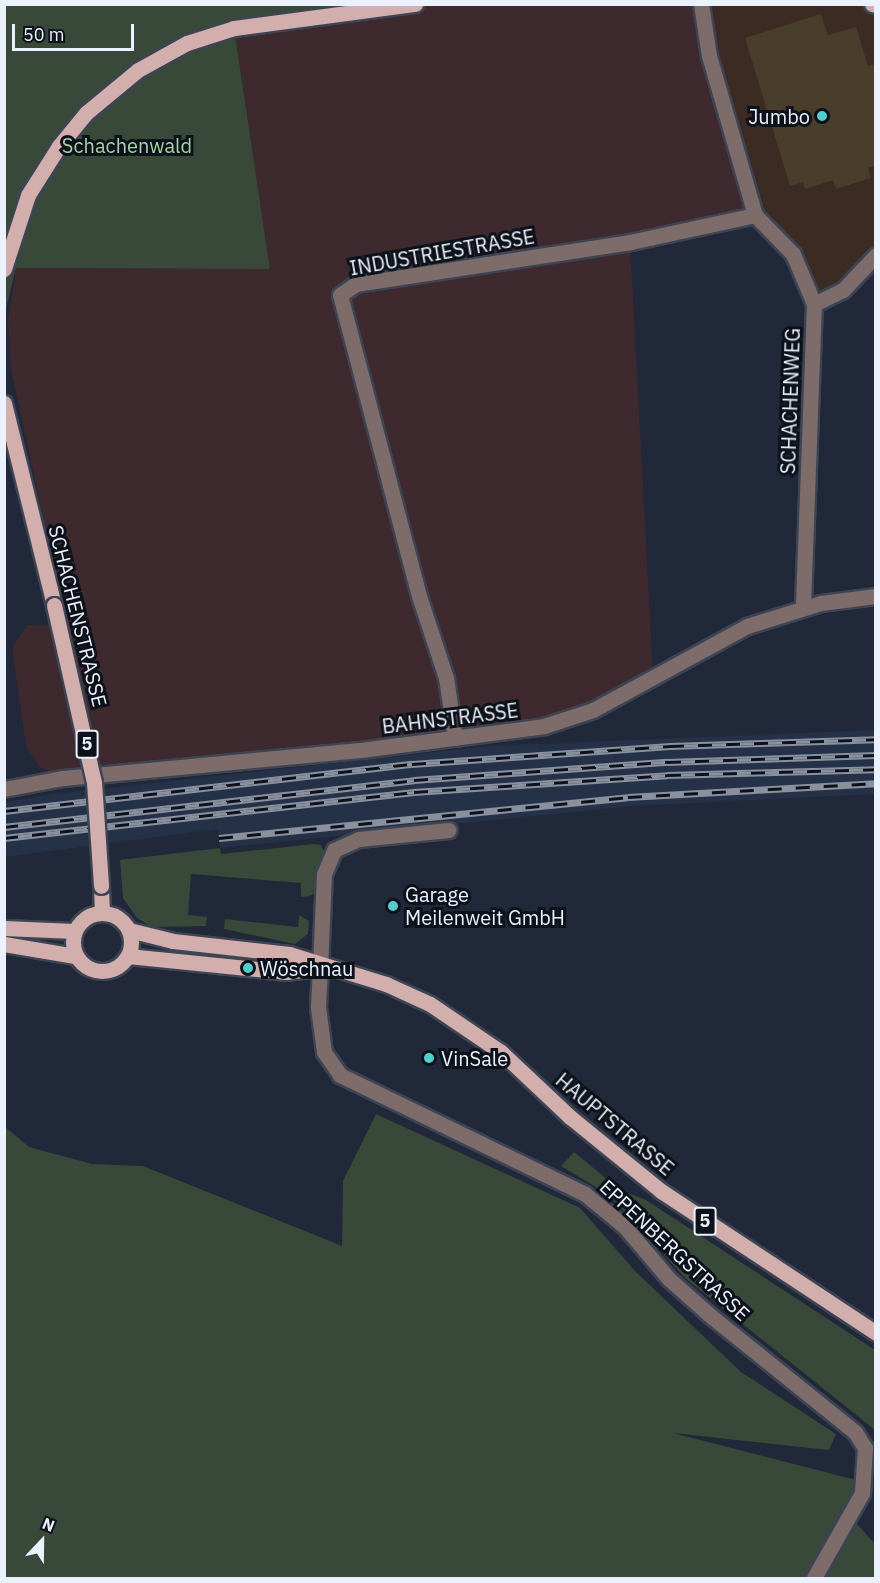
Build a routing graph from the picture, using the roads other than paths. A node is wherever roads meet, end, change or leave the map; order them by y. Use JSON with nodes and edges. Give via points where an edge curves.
{"nodes":[{"id":1,"x":415,"y":4,"type":"edge"},
{"id":2,"x":701,"y":4,"type":"edge"},
{"id":3,"x":755,"y":215,"type":"junction"},
{"id":4,"x":876,"y":255,"type":"edge"},
{"id":5,"x":4,"y":269,"type":"edge"},
{"id":6,"x":814,"y":304,"type":"junction"},
{"id":7,"x":4,"y":403,"type":"edge"},
{"id":8,"x":876,"y":596,"type":"edge"},
{"id":9,"x":802,"y":608,"type":"junction"},
{"id":10,"x":455,"y":738,"type":"junction"},
{"id":11,"x":4,"y":789,"type":"edge"},
{"id":12,"x":449,"y":830,"type":"dead end"},
{"id":13,"x":102,"y":912,"type":"junction"},
{"id":14,"x":4,"y":928,"type":"edge"},
{"id":15,"x":129,"y":930,"type":"junction"},
{"id":16,"x":74,"y":931,"type":"junction"},
{"id":17,"x":4,"y":944,"type":"edge"},
{"id":18,"x":75,"y":956,"type":"junction"},
{"id":19,"x":128,"y":956,"type":"junction"},
{"id":20,"x":320,"y":968,"type":"junction"},
{"id":21,"x":876,"y":1333,"type":"edge"},
{"id":22,"x":814,"y":1578,"type":"edge"}],
"edges":[{"from":1,"to":5,"type":"main road","via":[[234,28],[187,43],[138,70],[86,113],[59,146],[28,195]]},
{"from":2,"to":3,"type":"street","via":[[709,56]]},
{"from":3,"to":6,"type":"street","name":"SCHACHENWEG","via":[[793,254]]},
{"from":3,"to":10,"type":"street","name":"INDUSTRIESTRASSE","via":[[630,242],[356,284],[342,291],[344,322],[446,678]]},
{"from":4,"to":6,"type":"street","via":[[843,290]]},
{"from":6,"to":9,"type":"street","name":"SCHACHENWEG"},
{"from":7,"to":13,"type":"main road","name":"SCHACHENSTRASSE","number":"5","bridge":true,"via":[[94,782]]},
{"from":8,"to":9,"type":"street","name":"BAHNSTRASSE"},
{"from":9,"to":10,"type":"street","name":"BAHNSTRASSE","via":[[721,637],[593,710],[525,730]]},
{"from":10,"to":11,"type":"street","name":"BAHNSTRASSE","via":[[63,778]]},
{"from":12,"to":20,"type":"street","name":"EPPENBERGSTRASSE","via":[[359,839],[334,850],[324,874]]},
{"from":13,"to":15,"type":"main road","via":[[118,917]]},
{"from":13,"to":16,"type":"main road","via":[[88,915]]},
{"from":14,"to":16,"type":"main road"},
{"from":15,"to":19,"type":"main road"},
{"from":15,"to":20,"type":"main road","name":"HAUPTSTRASSE","number":"5","via":[[173,941],[289,954]]},
{"from":16,"to":18,"type":"main road"},
{"from":17,"to":18,"type":"main road"},
{"from":18,"to":19,"type":"main road","via":[[88,968],[105,971]]},
{"from":19,"to":20,"type":"main road","name":"HAUPTSTRASSE","number":"5","via":[[286,972]]},
{"from":20,"to":21,"type":"main road","name":"HAUPTSTRASSE","number":"5","via":[[386,984],[453,1017],[501,1052],[570,1117],[654,1185]]},
{"from":20,"to":22,"type":"street","name":"EPPENBERGSTRASSE","via":[[323,1046],[330,1066],[585,1194],[625,1227],[669,1279],[712,1317],[855,1432],[865,1448],[862,1493]]}]}
